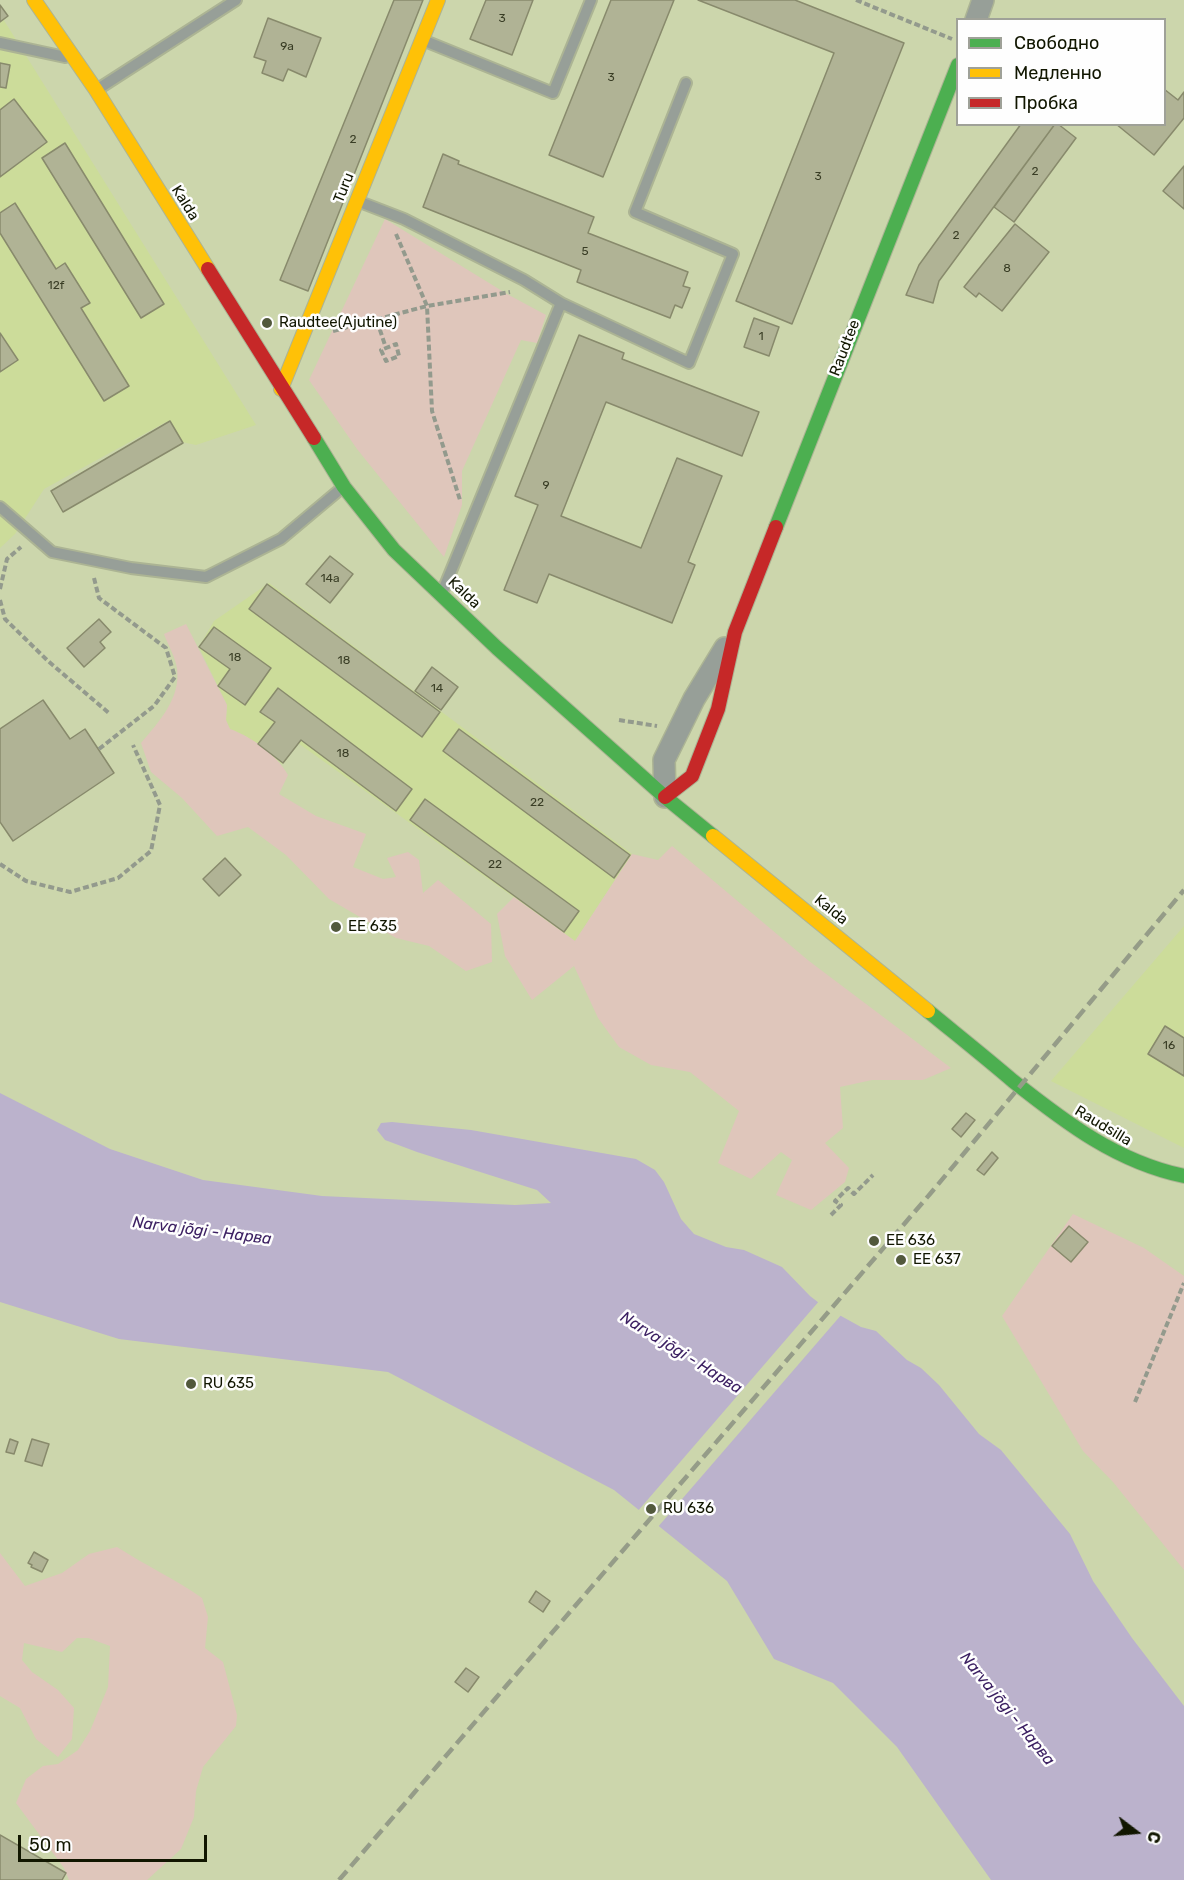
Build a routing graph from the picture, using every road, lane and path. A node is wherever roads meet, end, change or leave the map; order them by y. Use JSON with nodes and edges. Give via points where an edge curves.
{"nodes":[{"id":1,"x":34,"y":0,"type":"edge"},
{"id":2,"x":237,"y":0,"type":"edge"},
{"id":3,"x":438,"y":0,"type":"edge"},
{"id":4,"x":591,"y":0,"type":"edge"},
{"id":5,"x":856,"y":0,"type":"edge"},
{"id":6,"x":983,"y":0,"type":"edge"},
{"id":7,"x":977,"y":18,"type":"edge"},
{"id":8,"x":422,"y":39,"type":"junction"},
{"id":9,"x":956,"y":42,"type":"edge"},
{"id":10,"x":0,"y":43,"type":"edge"},
{"id":11,"x":74,"y":58,"type":"junction"},
{"id":12,"x":956,"y":68,"type":"edge"},
{"id":13,"x":686,"y":83,"type":"dead end"},
{"id":14,"x":96,"y":90,"type":"junction"},
{"id":15,"x":357,"y":201,"type":"junction"},
{"id":16,"x":379,"y":209,"type":"junction"},
{"id":17,"x":524,"y":280,"type":"junction"},
{"id":18,"x":561,"y":303,"type":"junction"},
{"id":19,"x":427,"y":306,"type":"junction"},
{"id":20,"x":377,"y":321,"type":"junction"},
{"id":21,"x":305,"y":328,"type":"junction"},
{"id":22,"x":386,"y":348,"type":"junction"},
{"id":23,"x":280,"y":389,"type":"junction"},
{"id":24,"x":344,"y":487,"type":"junction"},
{"id":25,"x":0,"y":507,"type":"edge"},
{"id":26,"x":475,"y":513,"type":"junction"},
{"id":27,"x":33,"y":537,"type":"junction"},
{"id":28,"x":89,"y":560,"type":"junction"},
{"id":29,"x":0,"y":588,"type":"edge"},
{"id":30,"x":441,"y":594,"type":"junction"},
{"id":31,"x":0,"y":600,"type":"edge"},
{"id":32,"x":735,"y":632,"type":"junction"},
{"id":33,"x":110,"y":714,"type":"dead end"},
{"id":34,"x":132,"y":745,"type":"dead end"},
{"id":35,"x":99,"y":749,"type":"dead end"},
{"id":36,"x":665,"y":796,"type":"junction"},
{"id":37,"x":0,"y":864,"type":"edge"},
{"id":38,"x":1016,"y":1083,"type":"joint"},
{"id":39,"x":873,"y":1176,"type":"dead end"},
{"id":40,"x":1184,"y":1176,"type":"edge"},
{"id":41,"x":831,"y":1215,"type":"dead end"},
{"id":42,"x":1184,"y":1283,"type":"edge"},
{"id":43,"x":1135,"y":1402,"type":"dead end"}],
"edges":[{"from":1,"to":11,"type":"street","name":"Kalda"},
{"from":2,"to":14,"type":"lane"},
{"from":3,"to":8,"type":"street","name":"Turu"},
{"from":4,"to":8,"type":"lane","via":[[553,93]]},
{"from":5,"to":9,"type":"path"},
{"from":6,"to":7,"type":"street"},
{"from":8,"to":15,"type":"street","name":"Turu"},
{"from":10,"to":11,"type":"lane"},
{"from":11,"to":14,"type":"street","name":"Kalda"},
{"from":12,"to":32,"type":"street","name":"Raudtee"},
{"from":13,"to":18,"type":"lane","via":[[635,212],[733,254],[689,363]]},
{"from":14,"to":23,"type":"street","name":"Kalda"},
{"from":15,"to":16,"type":"lane"},
{"from":15,"to":21,"type":"street","name":"Turu"},
{"from":16,"to":17,"type":"lane"},
{"from":16,"to":19,"type":"path","via":[[392,226]]},
{"from":17,"to":18,"type":"lane"},
{"from":17,"to":19,"type":"path","via":[[507,294]]},
{"from":18,"to":26,"type":"lane"},
{"from":19,"to":20,"type":"path"},
{"from":19,"to":26,"type":"path","via":[[432,411],[462,506]]},
{"from":20,"to":21,"type":"path","via":[[332,331]]},
{"from":20,"to":22,"type":"path"},
{"from":21,"to":23,"type":"street","name":"Turu"},
{"from":22,"to":22,"type":"path","via":[[396,344],[399,356],[386,361],[381,350]]},
{"from":23,"to":24,"type":"street","name":"Kalda"},
{"from":24,"to":28,"type":"lane","via":[[281,539],[206,577]]},
{"from":24,"to":30,"type":"street","name":"Kalda","via":[[394,549]]},
{"from":25,"to":27,"type":"lane"},
{"from":26,"to":30,"type":"lane"},
{"from":27,"to":28,"type":"lane","via":[[52,552]]},
{"from":27,"to":29,"type":"path","via":[[7,559]]},
{"from":28,"to":35,"type":"path","bridge":true,"via":[[99,598],[166,648],[175,677],[154,706]]},
{"from":30,"to":36,"type":"street","name":"Kalda"},
{"from":31,"to":33,"type":"path","via":[[5,619]]},
{"from":32,"to":36,"type":"street","name":"Raudtee","via":[[694,699],[664,760]]},
{"from":32,"to":36,"type":"street","name":"Raudtee","via":[[718,709],[692,776]]},
{"from":34,"to":37,"type":"path","via":[[160,805],[151,851],[118,878],[70,892],[26,881]]},
{"from":36,"to":38,"type":"street","name":"Kalda"},
{"from":38,"to":40,"type":"street","name":"Raudsilla","via":[[1107,1151]]},
{"from":39,"to":41,"type":"path","via":[[854,1194],[848,1188],[835,1200],[841,1205]]},
{"from":42,"to":43,"type":"path"}]}
